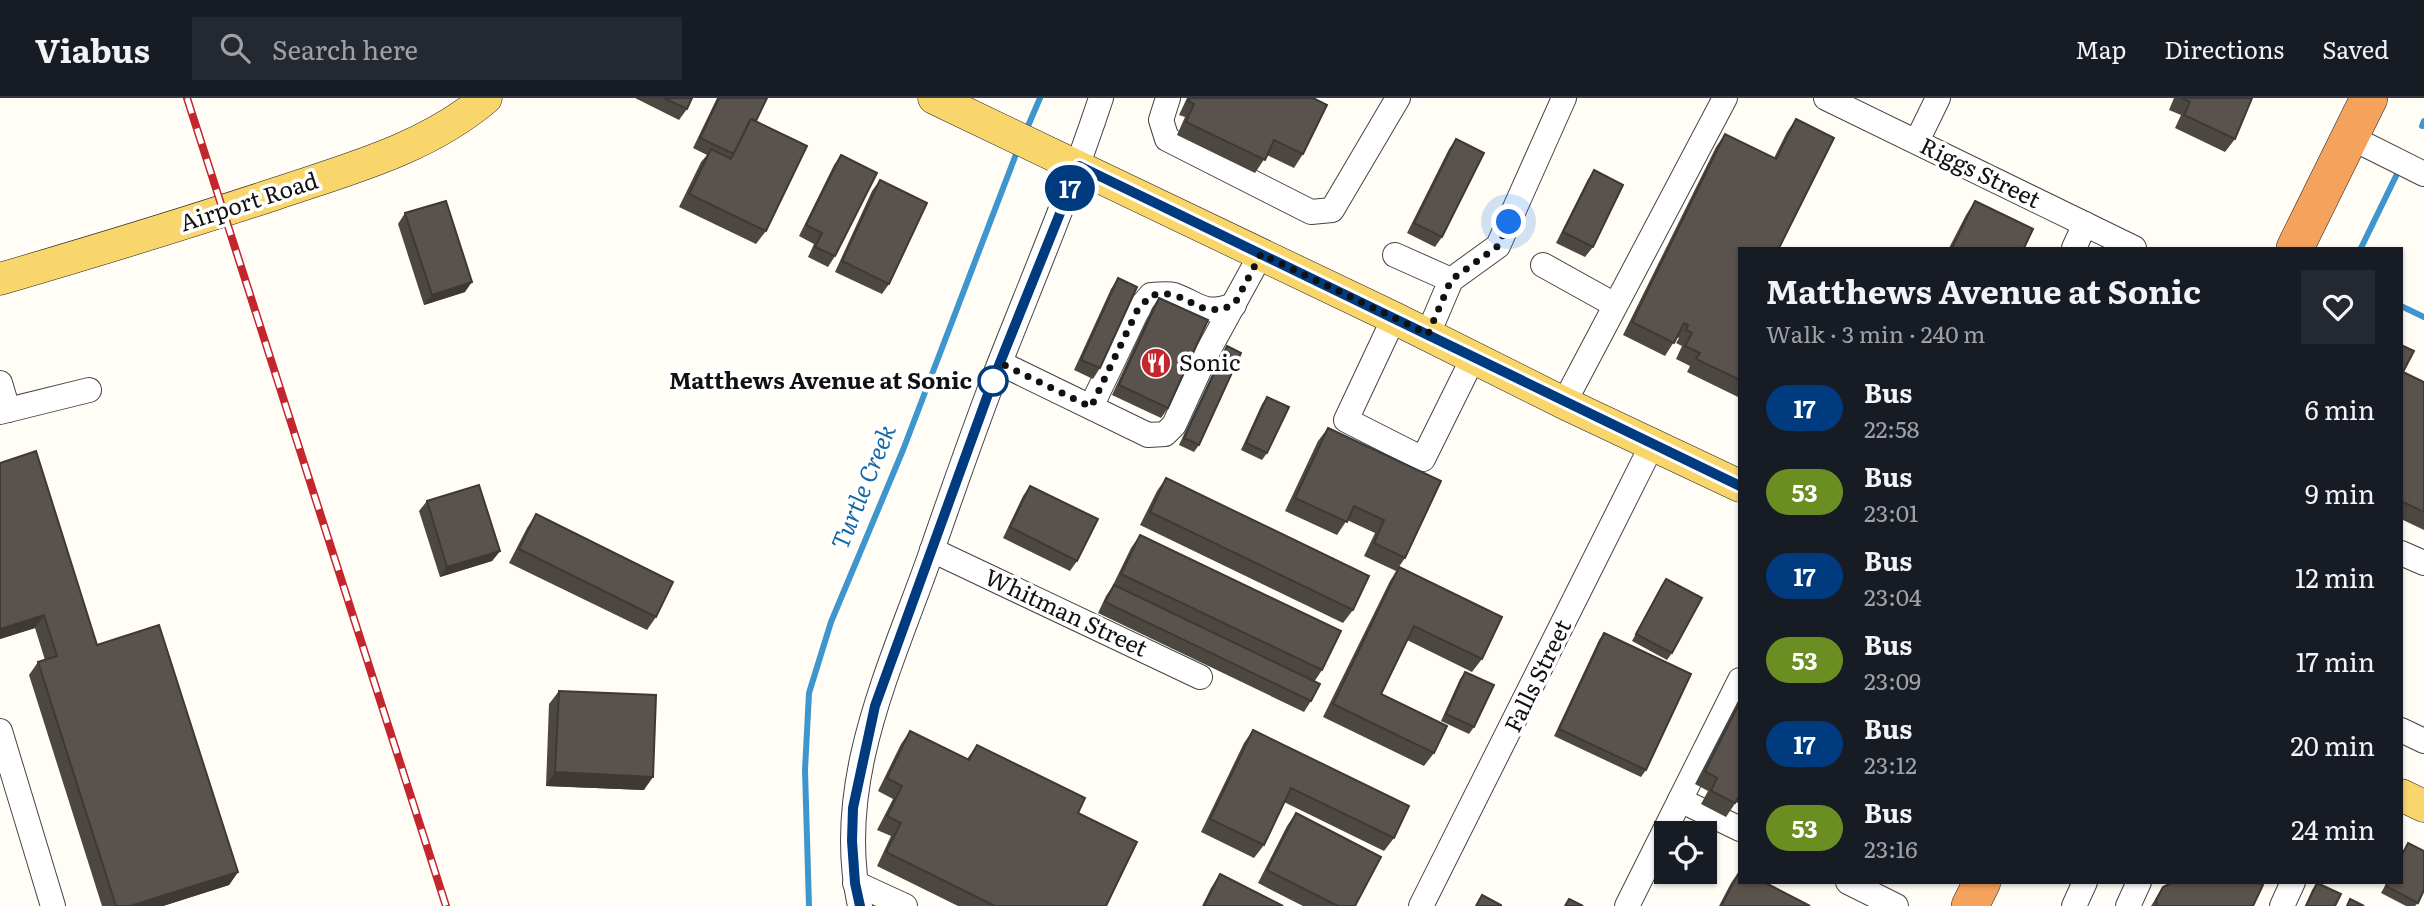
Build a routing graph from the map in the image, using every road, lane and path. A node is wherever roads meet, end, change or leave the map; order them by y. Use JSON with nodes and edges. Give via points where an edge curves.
{"nodes":[{"id":1,"x":486,"y":98,"type":"edge"},
{"id":2,"x":934,"y":98,"type":"edge"},
{"id":3,"x":1101,"y":98,"type":"edge"},
{"id":4,"x":1168,"y":98,"type":"edge"},
{"id":5,"x":1398,"y":98,"type":"edge"},
{"id":6,"x":1564,"y":98,"type":"edge"},
{"id":7,"x":1725,"y":98,"type":"edge"},
{"id":8,"x":1826,"y":98,"type":"edge"},
{"id":9,"x":1938,"y":98,"type":"edge"},
{"id":10,"x":2369,"y":98,"type":"edge"},
{"id":11,"x":2350,"y":137,"type":"junction"},
{"id":12,"x":1917,"y":141,"type":"junction"},
{"id":13,"x":1079,"y":166,"type":"junction"},
{"id":14,"x":2424,"y":174,"type":"edge"},
{"id":15,"x":2085,"y":224,"type":"junction"},
{"id":16,"x":2074,"y":247,"type":"edge"},
{"id":17,"x":2132,"y":247,"type":"edge"},
{"id":18,"x":2295,"y":247,"type":"edge"},
{"id":19,"x":1261,"y":254,"type":"junction"},
{"id":20,"x":1395,"y":255,"type":"dead end"},
{"id":21,"x":1543,"y":265,"type":"dead end"},
{"id":22,"x":0,"y":279,"type":"edge"},
{"id":23,"x":1451,"y":280,"type":"junction"},
{"id":24,"x":1234,"y":305,"type":"junction"},
{"id":25,"x":1615,"y":305,"type":"junction"},
{"id":26,"x":1394,"y":318,"type":"junction"},
{"id":27,"x":1428,"y":334,"type":"junction"},
{"id":28,"x":1474,"y":356,"type":"junction"},
{"id":29,"x":1000,"y":363,"type":"junction"},
{"id":30,"x":0,"y":383,"type":"edge"},
{"id":31,"x":89,"y":390,"type":"dead end"},
{"id":32,"x":1564,"y":402,"type":"junction"},
{"id":33,"x":1091,"y":407,"type":"junction"},
{"id":34,"x":4,"y":411,"type":"edge"},
{"id":35,"x":1653,"y":446,"type":"junction"},
{"id":36,"x":1738,"y":485,"type":"edge"},
{"id":37,"x":932,"y":550,"type":"junction"},
{"id":38,"x":2403,"y":553,"type":"edge"},
{"id":39,"x":2424,"y":563,"type":"edge"},
{"id":40,"x":1200,"y":677,"type":"dead end"},
{"id":41,"x":1738,"y":684,"type":"edge"},
{"id":42,"x":0,"y":731,"type":"edge"},
{"id":43,"x":2403,"y":731,"type":"edge"},
{"id":44,"x":2424,"y":741,"type":"edge"},
{"id":45,"x":2403,"y":796,"type":"edge"},
{"id":46,"x":1680,"y":800,"type":"junction"},
{"id":47,"x":2424,"y":806,"type":"edge"},
{"id":48,"x":1738,"y":828,"type":"edge"},
{"id":49,"x":1981,"y":884,"type":"edge"},
{"id":50,"x":2084,"y":884,"type":"edge"},
{"id":51,"x":2138,"y":884,"type":"edge"},
{"id":52,"x":2292,"y":884,"type":"edge"},
{"id":53,"x":857,"y":894,"type":"edge"},
{"id":54,"x":53,"y":906,"type":"edge"},
{"id":55,"x":905,"y":906,"type":"edge"},
{"id":56,"x":1422,"y":906,"type":"edge"},
{"id":57,"x":1627,"y":906,"type":"edge"},
{"id":58,"x":1970,"y":906,"type":"edge"},
{"id":59,"x":2074,"y":906,"type":"edge"},
{"id":60,"x":2128,"y":906,"type":"edge"},
{"id":61,"x":2282,"y":906,"type":"edge"}],
"edges":[{"from":1,"to":22,"type":"main road","name":"Airport Road","via":[[441,130],[377,160]]},
{"from":2,"to":13,"type":"main road"},
{"from":3,"to":13,"type":"street"},
{"from":4,"to":5,"type":"street","via":[[1161,120],[1167,139],[1311,212],[1332,210]]},
{"from":6,"to":23,"type":"street","via":[[1498,246]]},
{"from":7,"to":25,"type":"street"},
{"from":8,"to":12,"type":"street","name":"Riggs Street"},
{"from":9,"to":12,"type":"street"},
{"from":10,"to":11,"type":"highway"},
{"from":11,"to":14,"type":"street"},
{"from":11,"to":18,"type":"highway"},
{"from":12,"to":15,"type":"street","name":"Riggs Street"},
{"from":13,"to":19,"type":"main road"},
{"from":13,"to":29,"type":"street"},
{"from":15,"to":16,"type":"street"},
{"from":15,"to":17,"type":"street","name":"Riggs Street"},
{"from":19,"to":24,"type":"street"},
{"from":19,"to":26,"type":"main road"},
{"from":20,"to":23,"type":"street"},
{"from":21,"to":25,"type":"street"},
{"from":23,"to":27,"type":"street"},
{"from":24,"to":33,"type":"street","via":[[1217,311],[1201,309],[1171,294],[1151,295],[1137,311]]},
{"from":24,"to":33,"type":"street","via":[[1174,425],[1165,433],[1148,435]]},
{"from":25,"to":32,"type":"street"},
{"from":26,"to":27,"type":"main road"},
{"from":26,"to":28,"type":"street","via":[[1346,420],[1423,459]]},
{"from":27,"to":28,"type":"main road"},
{"from":28,"to":32,"type":"main road"},
{"from":29,"to":33,"type":"street"},
{"from":29,"to":37,"type":"street"},
{"from":30,"to":34,"type":"street"},
{"from":31,"to":34,"type":"street"},
{"from":32,"to":35,"type":"main road"},
{"from":35,"to":36,"type":"main road"},
{"from":35,"to":56,"type":"street","name":"Falls Street"},
{"from":37,"to":40,"type":"street","name":"Whitman Street"},
{"from":37,"to":53,"type":"street","via":[[866,740],[853,808]]},
{"from":38,"to":39,"type":"street"},
{"from":41,"to":46,"type":"street"},
{"from":42,"to":54,"type":"street"},
{"from":43,"to":44,"type":"street"},
{"from":45,"to":47,"type":"main road"},
{"from":46,"to":48,"type":"street"},
{"from":46,"to":57,"type":"street"},
{"from":49,"to":58,"type":"highway"},
{"from":50,"to":59,"type":"street"},
{"from":51,"to":60,"type":"street"},
{"from":52,"to":61,"type":"street"},
{"from":53,"to":55,"type":"street"}]}
